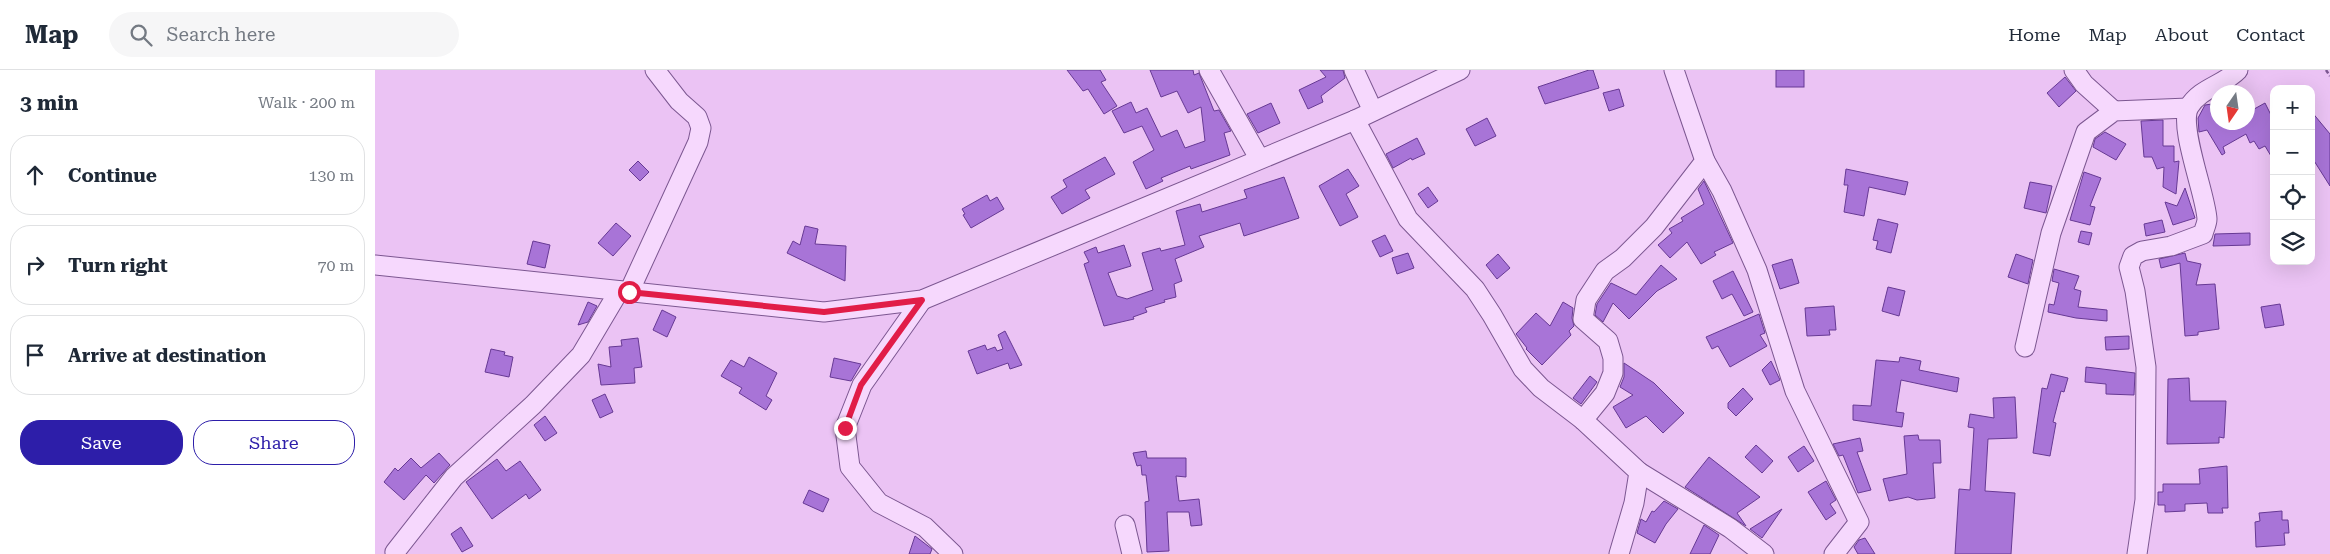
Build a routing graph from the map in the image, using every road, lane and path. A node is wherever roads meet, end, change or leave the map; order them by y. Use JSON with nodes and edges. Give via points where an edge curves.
{"nodes":[{"id":1,"x":655,"y":70,"type":"edge"},
{"id":2,"x":1209,"y":70,"type":"edge"},
{"id":3,"x":1354,"y":70,"type":"edge"},
{"id":4,"x":1460,"y":70,"type":"edge"},
{"id":5,"x":1674,"y":70,"type":"edge"},
{"id":6,"x":2074,"y":70,"type":"edge"},
{"id":7,"x":2238,"y":70,"type":"edge"},
{"id":8,"x":2326,"y":70,"type":"edge"},
{"id":9,"x":2330,"y":76,"type":"edge"},
{"id":10,"x":2188,"y":108,"type":"junction"},
{"id":11,"x":1373,"y":111,"type":"junction"},
{"id":12,"x":2115,"y":111,"type":"junction"},
{"id":13,"x":1355,"y":120,"type":"junction"},
{"id":14,"x":1259,"y":158,"type":"junction"},
{"id":15,"x":1705,"y":161,"type":"junction"},
{"id":16,"x":375,"y":265,"type":"edge"},
{"id":17,"x":624,"y":291,"type":"junction"},
{"id":18,"x":922,"y":300,"type":"junction"},
{"id":19,"x":2025,"y":347,"type":"dead end"},
{"id":20,"x":1583,"y":420,"type":"junction"},
{"id":21,"x":1639,"y":472,"type":"junction"},
{"id":22,"x":1125,"y":525,"type":"dead end"},
{"id":23,"x":396,"y":554,"type":"edge"},
{"id":24,"x":953,"y":554,"type":"edge"},
{"id":25,"x":1132,"y":554,"type":"edge"},
{"id":26,"x":1619,"y":554,"type":"edge"},
{"id":27,"x":1764,"y":554,"type":"edge"},
{"id":28,"x":1834,"y":554,"type":"edge"},
{"id":29,"x":2137,"y":554,"type":"edge"}],
"edges":[{"from":1,"to":17,"type":"street","via":[[697,118],[701,128],[698,142]]},
{"from":2,"to":14,"type":"street"},
{"from":3,"to":11,"type":"street"},
{"from":4,"to":11,"type":"street"},
{"from":5,"to":15,"type":"street"},
{"from":6,"to":12,"type":"street","via":[[2084,84]]},
{"from":7,"to":10,"type":"street","via":[[2199,96]]},
{"from":8,"to":9,"type":"path"},
{"from":10,"to":12,"type":"street"},
{"from":10,"to":29,"type":"street","via":[[2192,153],[2207,220],[2203,234],[2171,246],[2142,251],[2133,256],[2129,267],[2146,367],[2145,500]]},
{"from":11,"to":13,"type":"street"},
{"from":12,"to":19,"type":"street","via":[[2086,132],[2051,232]]},
{"from":13,"to":14,"type":"street"},
{"from":13,"to":20,"type":"street","via":[[1408,218],[1475,290],[1523,369],[1541,388]]},
{"from":14,"to":18,"type":"street"},
{"from":15,"to":20,"type":"street","via":[[1666,213],[1623,258],[1605,271],[1585,300],[1583,319],[1608,341],[1613,373],[1605,393]]},
{"from":15,"to":28,"type":"street","via":[[1757,270],[1795,391],[1859,522]]},
{"from":16,"to":17,"type":"street"},
{"from":17,"to":18,"type":"street","via":[[824,312]]},
{"from":17,"to":23,"type":"street","via":[[581,355],[533,405],[454,477]]},
{"from":18,"to":24,"type":"street","via":[[861,385],[845,428],[850,467],[879,503],[925,526]]},
{"from":20,"to":21,"type":"street"},
{"from":21,"to":26,"type":"street"},
{"from":21,"to":27,"type":"street","via":[[1730,528]]},
{"from":22,"to":25,"type":"street"}]}
